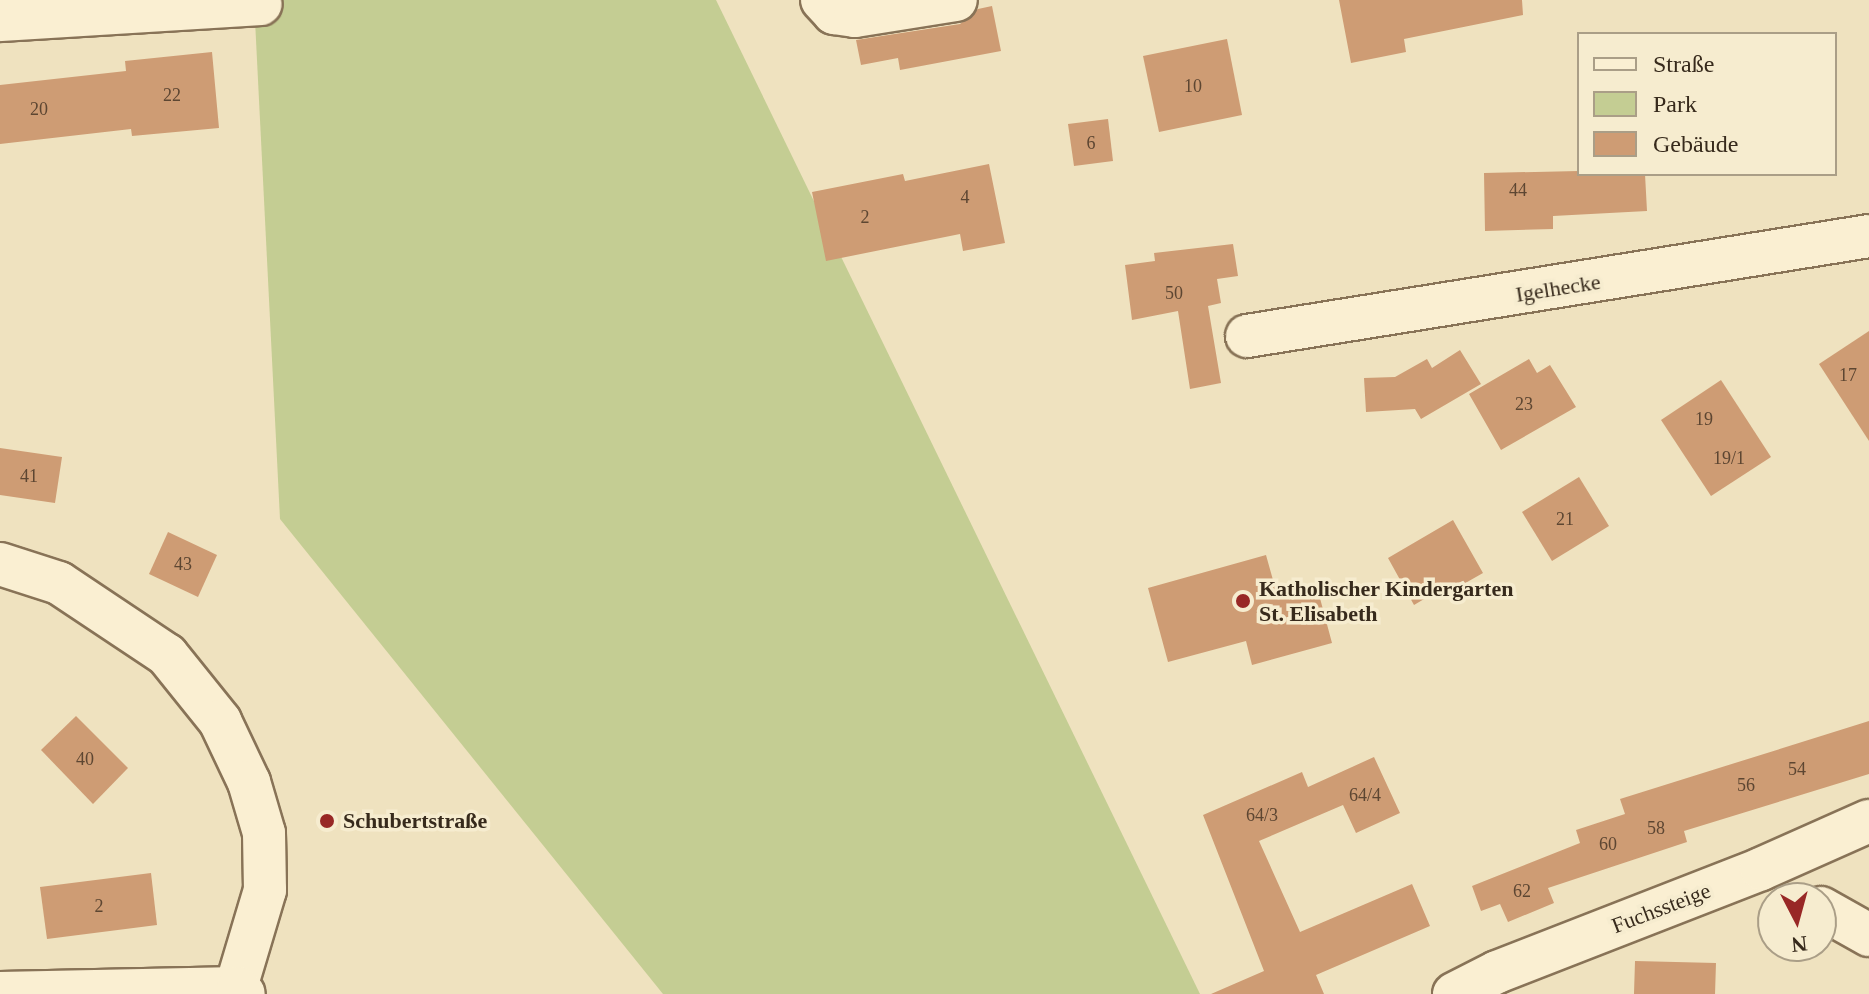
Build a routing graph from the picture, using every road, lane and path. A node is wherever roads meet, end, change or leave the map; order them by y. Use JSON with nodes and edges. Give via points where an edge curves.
{"nodes":[{"id":1,"x":822,"y":0,"type":"edge"},
{"id":2,"x":956,"y":0,"type":"edge"},
{"id":3,"x":261,"y":4,"type":"dead end"},
{"id":4,"x":0,"y":20,"type":"edge"},
{"id":5,"x":1869,"y":236,"type":"edge"},
{"id":6,"x":1247,"y":336,"type":"dead end"},
{"id":7,"x":0,"y":564,"type":"edge"},
{"id":8,"x":1869,"y":821,"type":"edge"},
{"id":9,"x":1761,"y":869,"type":"junction"},
{"id":10,"x":1781,"y":882,"type":"edge"},
{"id":11,"x":1837,"y":917,"type":"edge"},
{"id":12,"x":1869,"y":935,"type":"edge"},
{"id":13,"x":239,"y":992,"type":"edge"},
{"id":14,"x":0,"y":993,"type":"edge"},
{"id":15,"x":1454,"y":994,"type":"edge"}],
"edges":[{"from":1,"to":2,"type":"street","via":[[834,13],[855,16]]},
{"from":3,"to":4,"type":"street"},
{"from":5,"to":6,"type":"street","name":"Igelhecke"},
{"from":7,"to":13,"type":"street","via":[[59,583],[167,655],[220,721],[249,782],[264,833],[265,890]]},
{"from":8,"to":9,"type":"street","name":"Fuchssteige"},
{"from":9,"to":10,"type":"street"},
{"from":9,"to":15,"type":"street","name":"Fuchssteige","via":[[1497,972]]},
{"from":11,"to":12,"type":"street"},
{"from":13,"to":14,"type":"street"}]}
